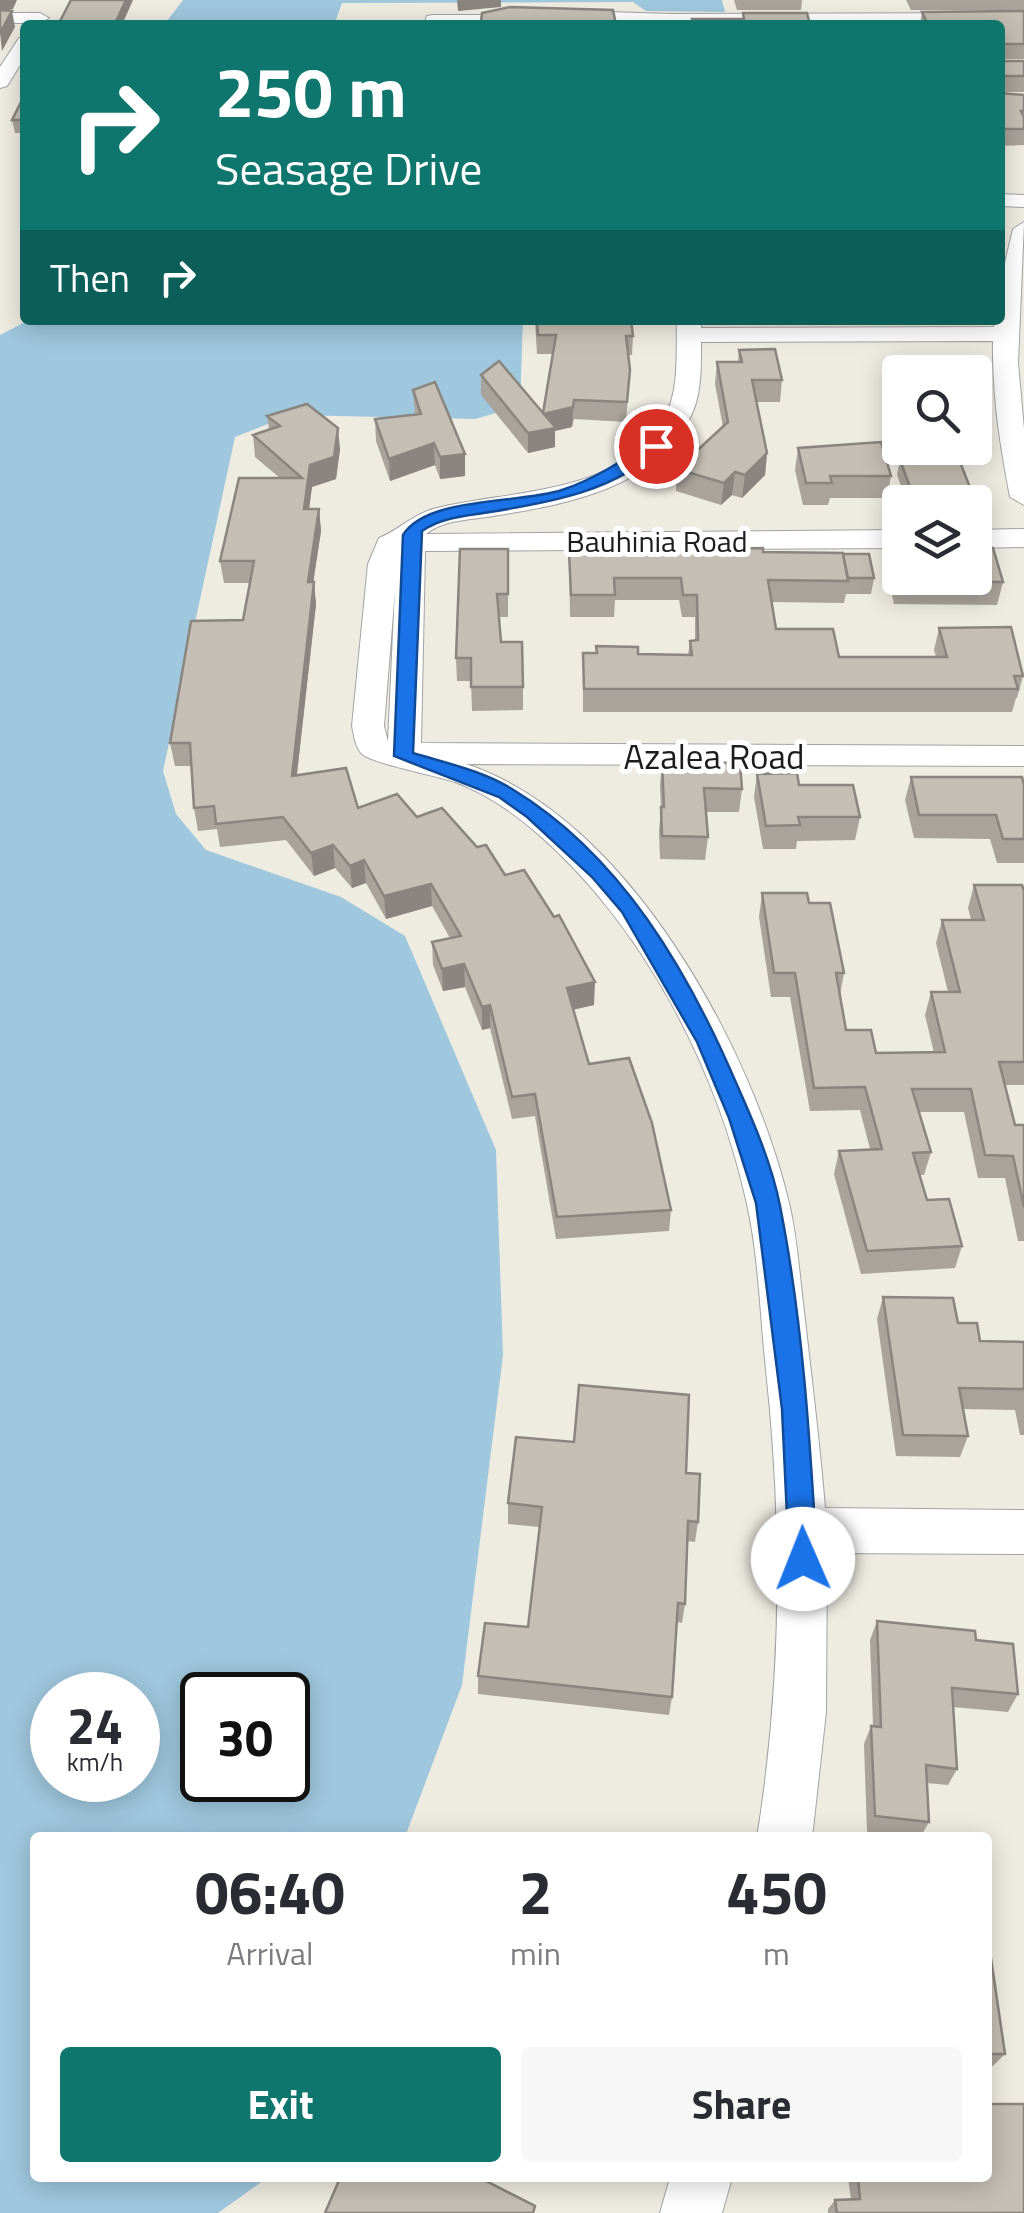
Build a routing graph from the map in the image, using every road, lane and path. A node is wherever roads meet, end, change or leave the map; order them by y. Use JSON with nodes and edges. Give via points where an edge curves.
{"nodes":[{"id":1,"x":836,"y":9,"type":"edge"},
{"id":2,"x":1024,"y":18,"type":"edge"},
{"id":3,"x":434,"y":20,"type":"edge"},
{"id":4,"x":568,"y":20,"type":"edge"},
{"id":5,"x":603,"y":20,"type":"edge"},
{"id":6,"x":692,"y":20,"type":"edge"},
{"id":7,"x":878,"y":20,"type":"edge"},
{"id":8,"x":955,"y":20,"type":"edge"},
{"id":9,"x":20,"y":50,"type":"edge"},
{"id":10,"x":0,"y":82,"type":"edge"},
{"id":11,"x":1024,"y":230,"type":"edge"},
{"id":12,"x":1019,"y":273,"type":"edge"},
{"id":13,"x":688,"y":334,"type":"edge"},
{"id":14,"x":1003,"y":342,"type":"junction"},
{"id":15,"x":1024,"y":497,"type":"edge"},
{"id":16,"x":1024,"y":538,"type":"edge"},
{"id":17,"x":412,"y":539,"type":"junction"},
{"id":18,"x":882,"y":539,"type":"edge"},
{"id":19,"x":992,"y":539,"type":"edge"},
{"id":20,"x":404,"y":756,"type":"junction"},
{"id":21,"x":1024,"y":756,"type":"edge"},
{"id":22,"x":804,"y":1530,"type":"junction"},
{"id":23,"x":1024,"y":1532,"type":"edge"},
{"id":24,"x":785,"y":1832,"type":"edge"},
{"id":25,"x":701,"y":2182,"type":"edge"},
{"id":26,"x":690,"y":2213,"type":"edge"}],
"edges":[{"from":1,"to":6,"type":"street"},
{"from":1,"to":7,"type":"street"},
{"from":2,"to":8,"type":"street"},
{"from":3,"to":4,"type":"street"},
{"from":4,"to":5,"type":"street"},
{"from":9,"to":10,"type":"street"},
{"from":11,"to":12,"type":"street"},
{"from":12,"to":14,"type":"street"},
{"from":13,"to":14,"type":"street"},
{"from":13,"to":17,"type":"street","via":[[678,417],[638,460],[562,496],[429,519]]},
{"from":14,"to":15,"type":"street","via":[[1006,403]]},
{"from":16,"to":19,"type":"street"},
{"from":17,"to":18,"type":"street","name":"Bauhinia Road"},
{"from":17,"to":20,"type":"street","via":[[389,544],[382,564],[368,726],[372,747]]},
{"from":20,"to":21,"type":"street","name":"Azalea Road"},
{"from":20,"to":22,"type":"street","via":[[506,793],[599,872],[640,924],[708,1042],[768,1203]]},
{"from":22,"to":23,"type":"street"},
{"from":22,"to":24,"type":"street","via":[[794,1779]]},
{"from":25,"to":26,"type":"street"}]}
